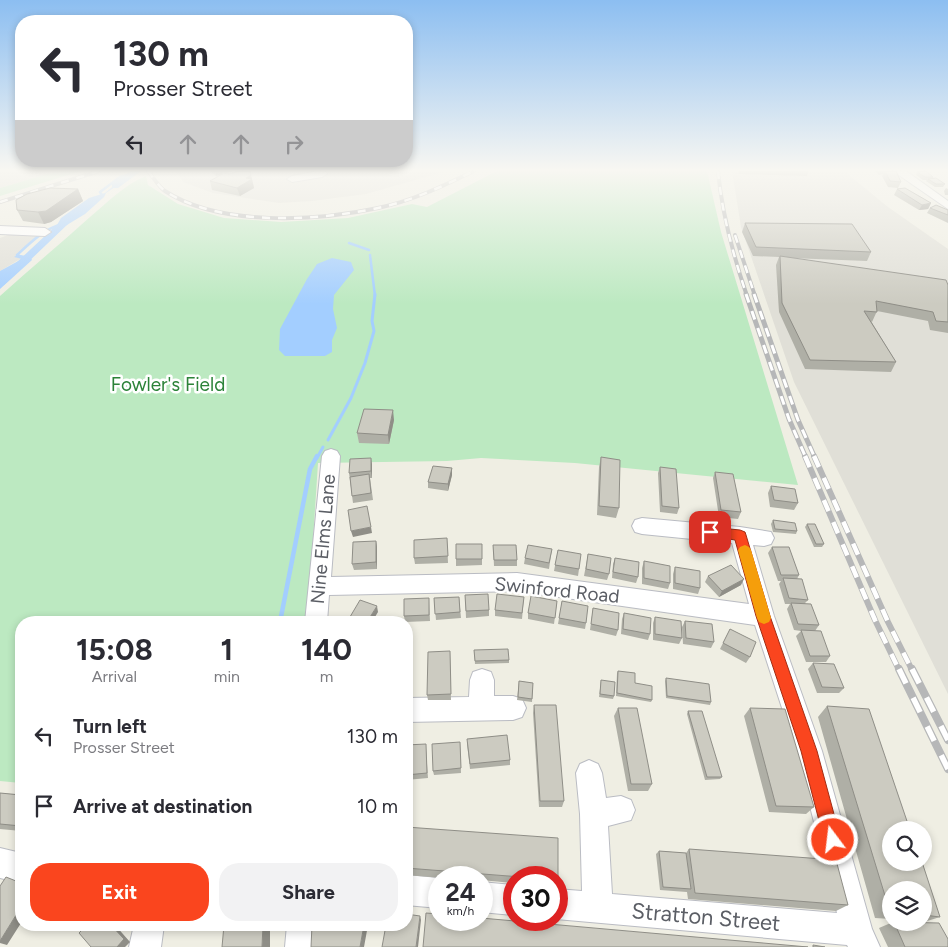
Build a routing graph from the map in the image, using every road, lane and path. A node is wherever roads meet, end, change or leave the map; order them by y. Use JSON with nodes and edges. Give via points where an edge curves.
{"nodes":[{"id":1,"x":2,"y":231,"type":"edge"},
{"id":2,"x":46,"y":232,"type":"dead end"},
{"id":3,"x":331,"y":456,"type":"dead end"},
{"id":4,"x":642,"y":526,"type":"dead end"},
{"id":5,"x":320,"y":586,"type":"junction"},
{"id":6,"x":317,"y":616,"type":"edge"},
{"id":7,"x":763,"y":616,"type":"junction"},
{"id":8,"x":482,"y":680,"type":"dead end"},
{"id":9,"x":481,"y":708,"type":"junction"},
{"id":10,"x":513,"y":708,"type":"dead end"},
{"id":11,"x":413,"y":710,"type":"edge"},
{"id":12,"x":589,"y":773,"type":"dead end"},
{"id":13,"x":621,"y":810,"type":"dead end"},
{"id":14,"x":594,"y":814,"type":"junction"},
{"id":15,"x":0,"y":863,"type":"edge"},
{"id":16,"x":15,"y":867,"type":"edge"},
{"id":17,"x":413,"y":891,"type":"edge"},
{"id":18,"x":428,"y":892,"type":"edge"},
{"id":19,"x":568,"y":905,"type":"edge"},
{"id":20,"x":597,"y":908,"type":"junction"},
{"id":21,"x":148,"y":931,"type":"edge"},
{"id":22,"x":302,"y":931,"type":"edge"},
{"id":23,"x":860,"y":938,"type":"edge"},
{"id":24,"x":145,"y":947,"type":"edge"},
{"id":25,"x":301,"y":947,"type":"edge"}],
"edges":[{"from":1,"to":2,"type":"street"},
{"from":3,"to":5,"type":"street","name":"Nine Elms Lane"},
{"from":4,"to":7,"type":"street","via":[[752,537]]},
{"from":5,"to":6,"type":"street","name":"Nine Elms Lane"},
{"from":5,"to":7,"type":"street","name":"Swinford Road","via":[[517,582]]},
{"from":7,"to":23,"type":"street","via":[[809,751]]},
{"from":8,"to":9,"type":"street"},
{"from":9,"to":10,"type":"street"},
{"from":9,"to":11,"type":"street"},
{"from":12,"to":14,"type":"street"},
{"from":13,"to":14,"type":"street"},
{"from":14,"to":20,"type":"street"},
{"from":15,"to":16,"type":"street"},
{"from":17,"to":18,"type":"street"},
{"from":19,"to":20,"type":"street","name":"Stratton Street"},
{"from":20,"to":23,"type":"street","name":"Stratton Street"},
{"from":21,"to":24,"type":"street"},
{"from":22,"to":25,"type":"street"}]}
